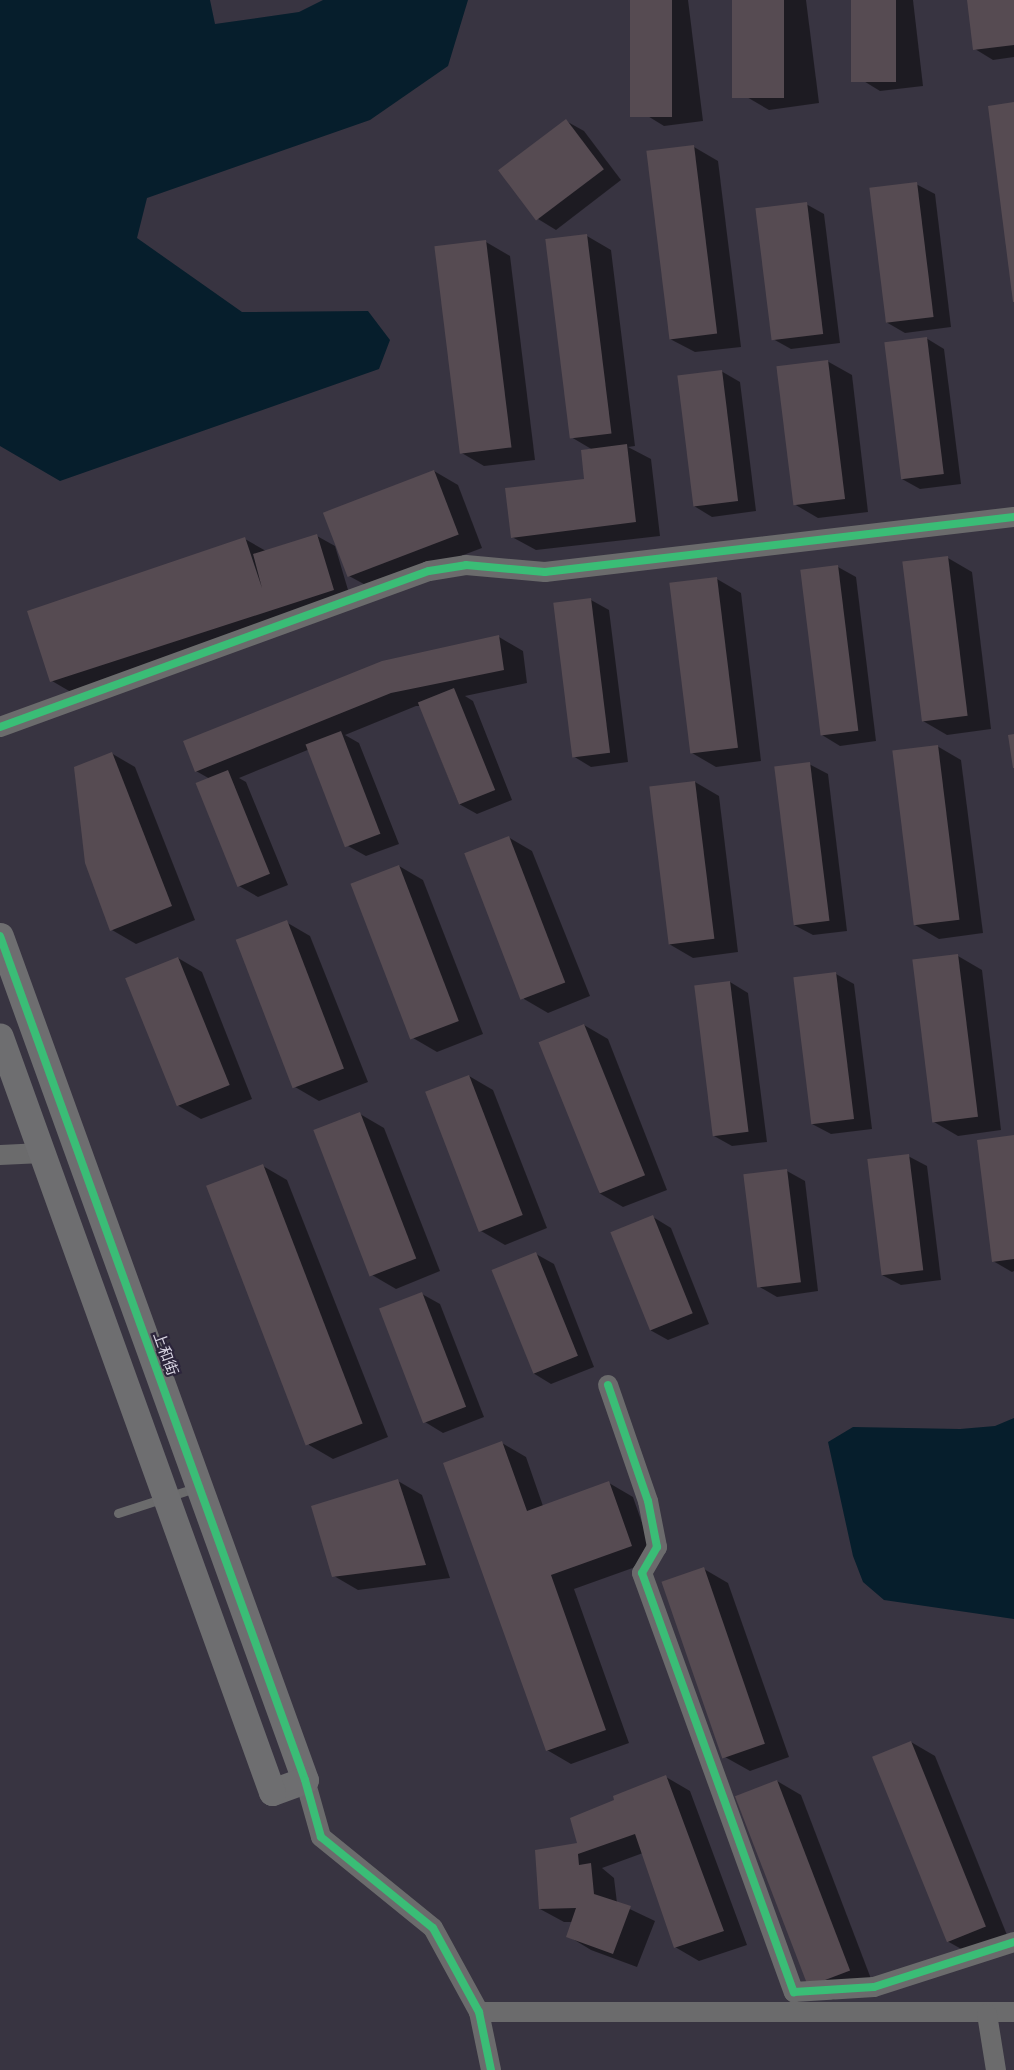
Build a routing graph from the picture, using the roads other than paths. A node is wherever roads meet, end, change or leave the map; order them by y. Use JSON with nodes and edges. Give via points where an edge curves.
{"nodes":[{"id":1,"x":1014,"y":517,"type":"edge"},
{"id":2,"x":0,"y":727,"type":"edge"},
{"id":3,"x":0,"y":936,"type":"edge"},
{"id":4,"x":0,"y":1037,"type":"edge"},
{"id":5,"x":42,"y":1153,"type":"junction"},
{"id":6,"x":0,"y":1155,"type":"edge"},
{"id":7,"x":608,"y":1385,"type":"dead end"},
{"id":8,"x":198,"y":1487,"type":"junction"},
{"id":9,"x":167,"y":1499,"type":"junction"},
{"id":10,"x":118,"y":1513,"type":"dead end"},
{"id":11,"x":305,"y":1780,"type":"junction"},
{"id":12,"x":1014,"y":1942,"type":"edge"},
{"id":13,"x":479,"y":2012,"type":"junction"},
{"id":14,"x":1014,"y":2012,"type":"edge"},
{"id":15,"x":987,"y":2014,"type":"junction"},
{"id":16,"x":491,"y":2070,"type":"edge"},
{"id":17,"x":996,"y":2070,"type":"edge"}],
"edges":[{"from":1,"to":2,"type":"street","via":[[545,572],[466,565],[429,571]]},
{"from":3,"to":8,"type":"street","name":"上和街"},
{"from":4,"to":5,"type":"street"},
{"from":5,"to":6,"type":"street"},
{"from":5,"to":9,"type":"street"},
{"from":7,"to":12,"type":"street","via":[[648,1501],[657,1547],[642,1573],[794,1992],[874,1987]]},
{"from":8,"to":9,"type":"lane"},
{"from":8,"to":11,"type":"street","name":"上和街"},
{"from":9,"to":10,"type":"lane"},
{"from":9,"to":11,"type":"street","via":[[272,1792]]},
{"from":11,"to":13,"type":"street","via":[[321,1837],[434,1928]]},
{"from":13,"to":15,"type":"street"},
{"from":13,"to":16,"type":"street"},
{"from":14,"to":15,"type":"street"},
{"from":15,"to":17,"type":"street"}]}
